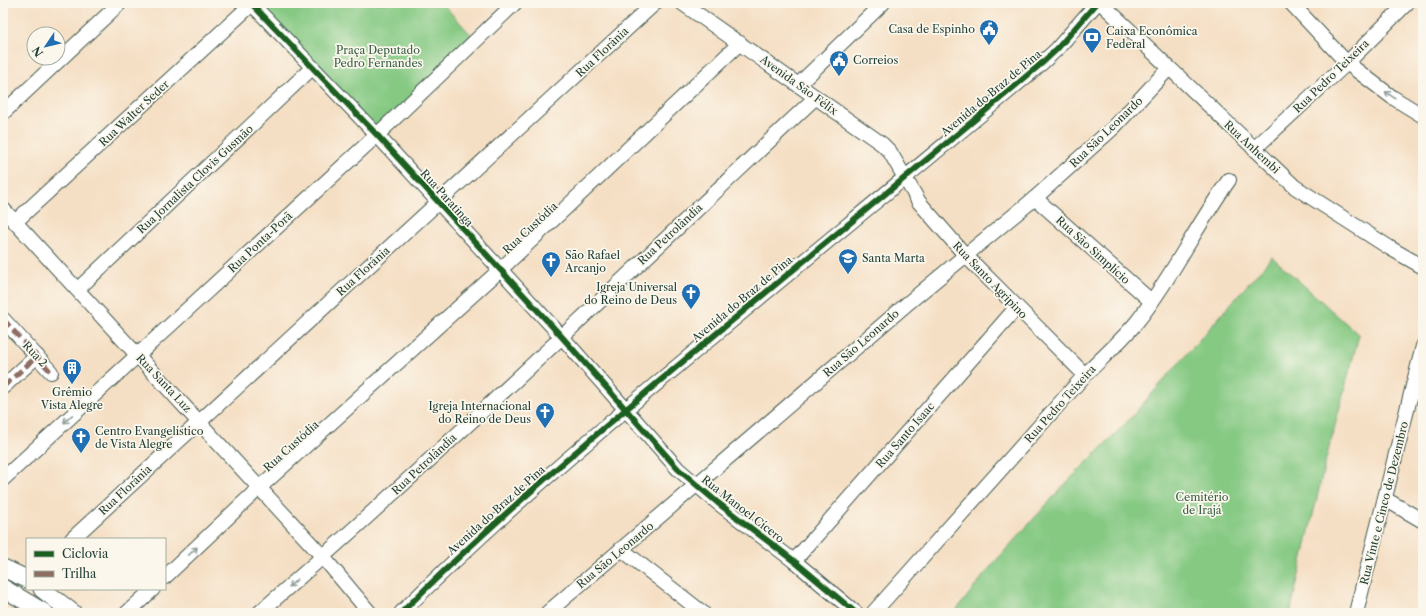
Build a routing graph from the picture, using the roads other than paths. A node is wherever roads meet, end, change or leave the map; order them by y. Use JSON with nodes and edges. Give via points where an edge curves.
{"nodes":[{"id":1,"x":120,"y":3,"type":"edge"},
{"id":2,"x":252,"y":3,"type":"edge"},
{"id":3,"x":515,"y":3,"type":"edge"},
{"id":4,"x":655,"y":3,"type":"edge"},
{"id":5,"x":682,"y":3,"type":"edge"},
{"id":6,"x":884,"y":3,"type":"edge"},
{"id":7,"x":1097,"y":3,"type":"edge"},
{"id":8,"x":1101,"y":3,"type":"edge"},
{"id":9,"x":1291,"y":3,"type":"edge"},
{"id":10,"x":1407,"y":3,"type":"edge"},
{"id":11,"x":740,"y":43,"type":"junction"},
{"id":12,"x":1347,"y":62,"type":"junction"},
{"id":13,"x":312,"y":68,"type":"junction"},
{"id":14,"x":1169,"y":68,"type":"junction"},
{"id":15,"x":798,"y":85,"type":"junction"},
{"id":16,"x":815,"y":98,"type":"junction"},
{"id":17,"x":3,"y":112,"type":"edge"},
{"id":18,"x":1423,"y":116,"type":"edge"},
{"id":19,"x":377,"y":135,"type":"junction"},
{"id":20,"x":1254,"y":149,"type":"junction"},
{"id":21,"x":905,"y":179,"type":"junction"},
{"id":22,"x":1229,"y":180,"type":"dead end"},
{"id":23,"x":1035,"y":198,"type":"junction"},
{"id":24,"x":438,"y":203,"type":"junction"},
{"id":25,"x":3,"y":209,"type":"edge"},
{"id":26,"x":15,"y":222,"type":"junction"},
{"id":27,"x":966,"y":256,"type":"junction"},
{"id":28,"x":1423,"y":267,"type":"edge"},
{"id":29,"x":500,"y":270,"type":"junction"},
{"id":30,"x":78,"y":289,"type":"junction"},
{"id":31,"x":1151,"y":301,"type":"junction"},
{"id":32,"x":1016,"y":308,"type":"junction"},
{"id":33,"x":3,"y":319,"type":"edge"},
{"id":34,"x":562,"y":336,"type":"junction"},
{"id":35,"x":1423,"y":346,"type":"edge"},
{"id":36,"x":138,"y":355,"type":"junction"},
{"id":37,"x":37,"y":356,"type":"junction"},
{"id":38,"x":51,"y":372,"type":"dead end"},
{"id":39,"x":1085,"y":375,"type":"junction"},
{"id":40,"x":3,"y":387,"type":"edge"},
{"id":41,"x":1418,"y":388,"type":"edge"},
{"id":42,"x":626,"y":410,"type":"junction"},
{"id":43,"x":199,"y":421,"type":"junction"},
{"id":44,"x":3,"y":479,"type":"edge"},
{"id":45,"x":697,"y":486,"type":"junction"},
{"id":46,"x":259,"y":488,"type":"junction"},
{"id":47,"x":1385,"y":499,"type":"junction"},
{"id":48,"x":1423,"y":521,"type":"edge"},
{"id":49,"x":73,"y":538,"type":"edge"},
{"id":50,"x":621,"y":549,"type":"junction"},
{"id":51,"x":323,"y":557,"type":"junction"},
{"id":52,"x":794,"y":561,"type":"junction"},
{"id":53,"x":3,"y":568,"type":"edge"},
{"id":54,"x":166,"y":576,"type":"edge"},
{"id":55,"x":26,"y":579,"type":"edge"},
{"id":56,"x":3,"y":588,"type":"edge"},
{"id":57,"x":43,"y":590,"type":"edge"},
{"id":58,"x":152,"y":590,"type":"edge"},
{"id":59,"x":46,"y":613,"type":"edge"},
{"id":60,"x":74,"y":613,"type":"edge"},
{"id":61,"x":128,"y":613,"type":"edge"},
{"id":62,"x":259,"y":613,"type":"edge"},
{"id":63,"x":370,"y":613,"type":"edge"},
{"id":64,"x":401,"y":613,"type":"edge"},
{"id":65,"x":547,"y":613,"type":"edge"},
{"id":66,"x":704,"y":613,"type":"edge"},
{"id":67,"x":856,"y":613,"type":"edge"},
{"id":68,"x":873,"y":613,"type":"edge"},
{"id":69,"x":1356,"y":613,"type":"edge"}],
"edges":[{"from":1,"to":17,"type":"street"},
{"from":2,"to":13,"type":"street","name":"Rua Paratinga"},
{"from":2,"to":26,"type":"street","name":"Rua Walter Seder"},
{"from":3,"to":19,"type":"street","name":"Rua Ponta-Porã"},
{"from":4,"to":24,"type":"street","name":"Rua Florânia"},
{"from":5,"to":11,"type":"street","name":"Avenida São Félix"},
{"from":6,"to":15,"type":"street"},
{"from":7,"to":21,"type":"street","name":"Avenida do Braz de Pina","via":[[1052,54]]},
{"from":8,"to":14,"type":"street","name":"Rua Anhembi"},
{"from":9,"to":12,"type":"street"},
{"from":10,"to":12,"type":"street","name":"Rua Pedro Teixeira"},
{"from":11,"to":15,"type":"street","name":"Avenida São Félix"},
{"from":11,"to":29,"type":"street","name":"Rua Custódia"},
{"from":18,"to":12,"type":"street","one_way":true,"via":[[1392,97]]},
{"from":12,"to":20,"type":"street","name":"Rua Pedro Teixeira"},
{"from":13,"to":19,"type":"street","name":"Rua Paratinga"},
{"from":13,"to":30,"type":"street","name":"Rua Jornalista Clovis Gusmão"},
{"from":14,"to":20,"type":"street","name":"Rua Anhembi"},
{"from":14,"to":23,"type":"street","name":"Rua São Leonardo","via":[[1114,127]]},
{"from":15,"to":16,"type":"street","name":"Avenida São Félix"},
{"from":16,"to":21,"type":"street","name":"Avenida São Félix","via":[[882,144],[890,152]]},
{"from":16,"to":34,"type":"street","name":"Rua Petrolândia"},
{"from":19,"to":24,"type":"street","name":"Rua Paratinga"},
{"from":19,"to":36,"type":"street","name":"Rua Ponta-Porã"},
{"from":20,"to":28,"type":"street","name":"Rua Anhembi","via":[[1310,198]]},
{"from":21,"to":27,"type":"street","name":"Rua Santo Agripino","via":[[919,202]]},
{"from":21,"to":42,"type":"street","name":"Avenida do Braz de Pina"},
{"from":22,"to":31,"type":"street","name":"Rua Pedro Teixeira"},
{"from":23,"to":27,"type":"street","name":"Rua São Leonardo"},
{"from":23,"to":31,"type":"street","name":"Rua São Simplício"},
{"from":24,"to":29,"type":"street","name":"Rua Paratinga"},
{"from":24,"to":43,"type":"street","name":"Rua Florânia"},
{"from":25,"to":26,"type":"street","name":"Rua Santa Luz"},
{"from":26,"to":30,"type":"street","name":"Rua Santa Luz"},
{"from":27,"to":32,"type":"street","name":"Rua Santo Agripino"},
{"from":27,"to":45,"type":"street","name":"Rua São Leonardo"},
{"from":29,"to":34,"type":"street","name":"Rua Paratinga"},
{"from":29,"to":46,"type":"street","name":"Rua Custódia"},
{"from":30,"to":36,"type":"street","name":"Rua Santa Luz"},
{"from":31,"to":39,"type":"street","name":"Rua Pedro Teixeira","via":[[1122,339]]},
{"from":32,"to":39,"type":"street","name":"Rua Santo Agripino"},
{"from":32,"to":52,"type":"street","name":"Rua Santo Isaac"},
{"from":33,"to":37,"type":"street","name":"Rua 2"},
{"from":34,"to":42,"type":"street","name":"Rua Paratinga"},
{"from":34,"to":51,"type":"street","name":"Rua Petrolândia"},
{"from":35,"to":41,"type":"street","name":"Rua Vinte e Cinco de Dezembro"},
{"from":36,"to":43,"type":"street","name":"Rua Santa Luz"},
{"from":36,"to":44,"type":"street","name":"Rua Ponta-Porã","one_way":true},
{"from":37,"to":38,"type":"street","name":"Rua 2"},
{"from":37,"to":40,"type":"street"},
{"from":39,"to":68,"type":"street","name":"Rua Pedro Teixeira"},
{"from":41,"to":47,"type":"street","name":"Rua Vinte e Cinco de Dezembro"},
{"from":42,"to":45,"type":"street","name":"Rua Manoel Cícero","via":[[678,469]]},
{"from":42,"to":64,"type":"street","name":"Avenida do Braz de Pina","via":[[476,539]]},
{"from":43,"to":46,"type":"street","name":"Rua Santa Luz"},
{"from":43,"to":49,"type":"street","name":"Rua Florânia"},
{"from":45,"to":50,"type":"street","name":"Rua São Leonardo"},
{"from":45,"to":52,"type":"street","name":"Rua Manoel Cícero"},
{"from":46,"to":51,"type":"street","name":"Rua Santa Luz"},
{"from":54,"to":46,"type":"street","name":"Rua Custódia","one_way":true},
{"from":47,"to":48,"type":"street"},
{"from":47,"to":69,"type":"street","name":"Rua Vinte e Cinco de Dezembro"},
{"from":50,"to":65,"type":"street","name":"Rua São Leonardo"},
{"from":50,"to":66,"type":"street"},
{"from":51,"to":62,"type":"street","name":"Rua Petrolândia","one_way":true},
{"from":51,"to":63,"type":"street","name":"Rua Santa Luz"},
{"from":52,"to":67,"type":"street","name":"Rua Manoel Cícero"},
{"from":53,"to":55,"type":"main road"},
{"from":56,"to":59,"type":"main road"},
{"from":57,"to":60,"type":"main road"},
{"from":58,"to":61,"type":"street"}]}
